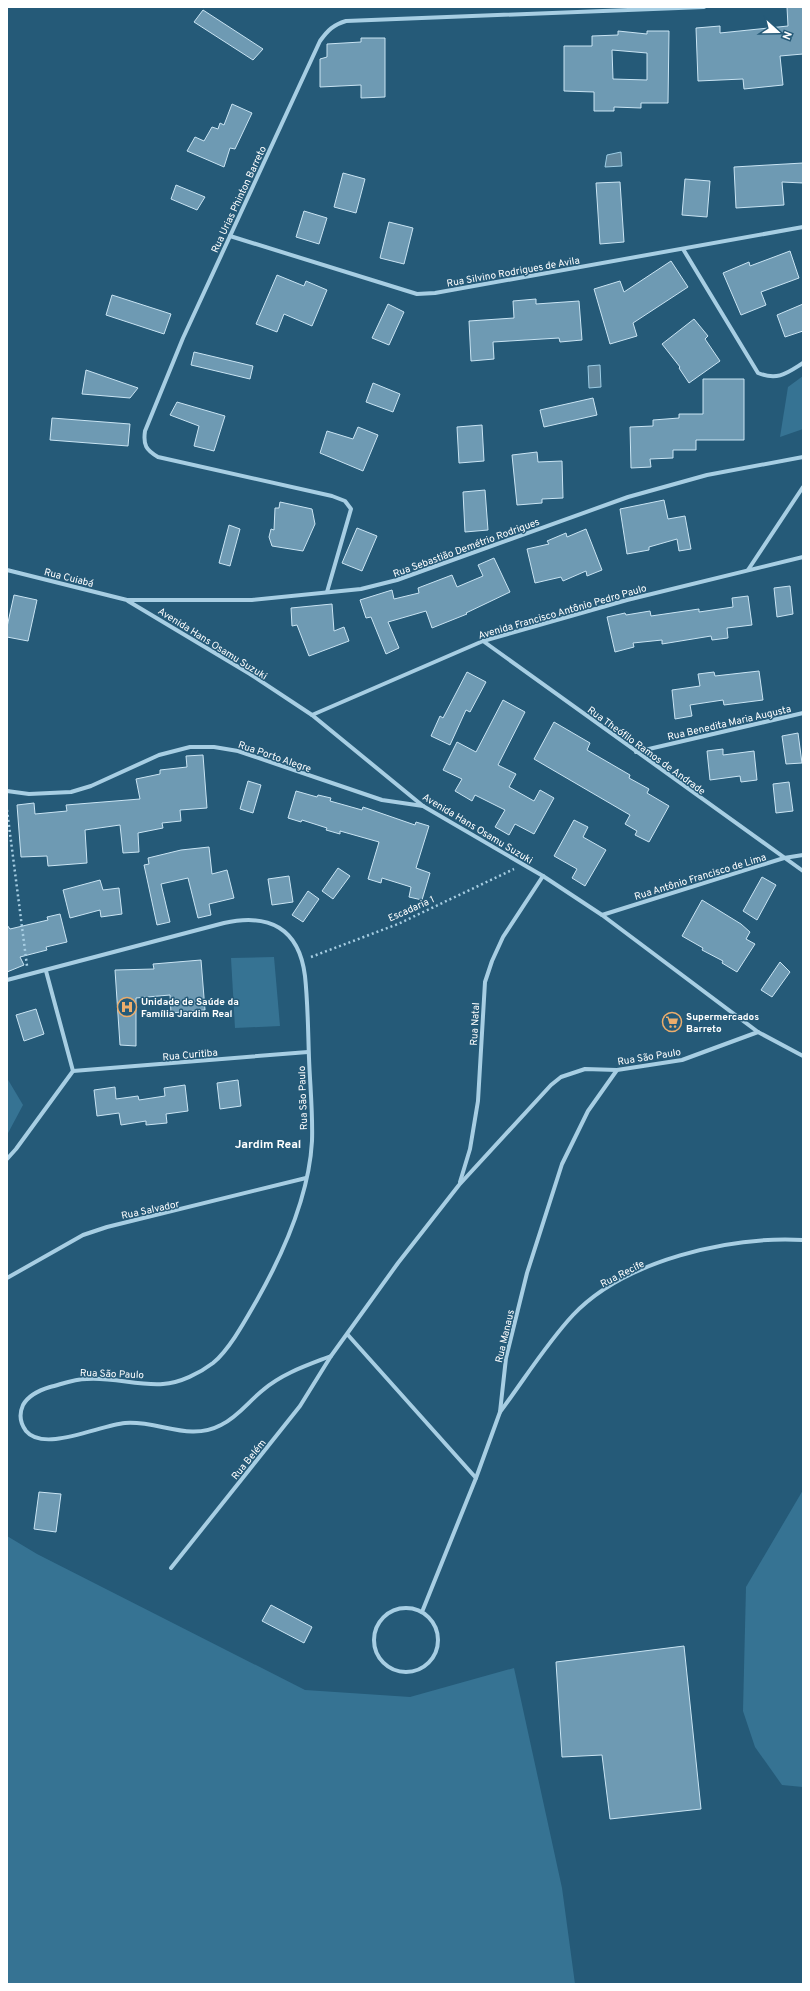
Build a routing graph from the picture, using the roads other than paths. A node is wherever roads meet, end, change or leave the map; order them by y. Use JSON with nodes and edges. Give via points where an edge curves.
{"nodes":[{"id":1,"x":704,"y":7,"type":"edge"},
{"id":2,"x":803,"y":227,"type":"edge"},
{"id":3,"x":230,"y":236,"type":"junction"},
{"id":4,"x":683,"y":249,"type":"junction"},
{"id":5,"x":803,"y":363,"type":"edge"},
{"id":6,"x":803,"y":457,"type":"edge"},
{"id":7,"x":803,"y":487,"type":"edge"},
{"id":8,"x":803,"y":557,"type":"edge"},
{"id":9,"x":7,"y":570,"type":"edge"},
{"id":10,"x":748,"y":570,"type":"junction"},
{"id":11,"x":327,"y":592,"type":"junction"},
{"id":12,"x":127,"y":600,"type":"junction"},
{"id":13,"x":483,"y":641,"type":"junction"},
{"id":14,"x":803,"y":713,"type":"edge"},
{"id":15,"x":312,"y":715,"type":"junction"},
{"id":16,"x":636,"y":752,"type":"junction"},
{"id":17,"x":7,"y":791,"type":"edge"},
{"id":18,"x":423,"y":806,"type":"junction"},
{"id":19,"x":803,"y":855,"type":"edge"},
{"id":20,"x":784,"y":858,"type":"junction"},
{"id":21,"x":803,"y":871,"type":"edge"},
{"id":22,"x":543,"y":876,"type":"junction"},
{"id":23,"x":602,"y":915,"type":"junction"},
{"id":24,"x":46,"y":971,"type":"junction"},
{"id":25,"x":7,"y":980,"type":"edge"},
{"id":26,"x":758,"y":1032,"type":"junction"},
{"id":27,"x":308,"y":1052,"type":"junction"},
{"id":28,"x":803,"y":1056,"type":"edge"},
{"id":29,"x":617,"y":1070,"type":"junction"},
{"id":30,"x":73,"y":1071,"type":"junction"},
{"id":31,"x":7,"y":1159,"type":"edge"},
{"id":32,"x":306,"y":1178,"type":"junction"},
{"id":33,"x":459,"y":1185,"type":"junction"},
{"id":34,"x":803,"y":1240,"type":"edge"},
{"id":35,"x":7,"y":1278,"type":"edge"},
{"id":36,"x":348,"y":1335,"type":"junction"},
{"id":37,"x":331,"y":1356,"type":"junction"},
{"id":38,"x":500,"y":1412,"type":"junction"},
{"id":39,"x":476,"y":1478,"type":"junction"},
{"id":40,"x":171,"y":1568,"type":"dead end"},
{"id":41,"x":422,"y":1612,"type":"junction"}],
"edges":[{"from":1,"to":3,"type":"street","name":"Rua Urias Phinton Barreto","via":[[346,21],[335,24],[320,41]]},
{"from":2,"to":4,"type":"street","name":"Rua Silvino Rodrigues de Avila"},
{"from":3,"to":4,"type":"street","name":"Rua Silvino Rodrigues de Avila","via":[[417,294]]},
{"from":3,"to":11,"type":"street","name":"Rua Urias Phinton Barreto","via":[[183,338],[145,431],[144,443],[149,452],[158,457],[345,501],[351,509]]},
{"from":4,"to":5,"type":"street","via":[[758,373],[768,378],[778,377]]},
{"from":6,"to":11,"type":"street","name":"Rua Sebastião Demétrio Rodrigues","via":[[707,475],[649,491],[397,580],[361,589]]},
{"from":7,"to":10,"type":"street"},
{"from":8,"to":10,"type":"street","name":"Avenida Francisco Antônio Pedro Paulo"},
{"from":9,"to":12,"type":"street","name":"Rua Cuiabá"},
{"from":10,"to":13,"type":"street","name":"Avenida Francisco Antônio Pedro Paulo","via":[[627,600]]},
{"from":11,"to":12,"type":"street","name":"Rua Sebastião Demétrio Rodrigues","via":[[252,600]]},
{"from":12,"to":15,"type":"street","name":"Avenida Hans Osamu Suzuki","via":[[250,674]]},
{"from":13,"to":15,"type":"street","name":"Avenida Francisco Antônio Pedro Paulo"},
{"from":13,"to":16,"type":"street","name":"Rua Theófilo Ramos de Andrade"},
{"from":14,"to":16,"type":"street","name":"Rua Benedita Maria Augusta"},
{"from":15,"to":18,"type":"street","name":"Avenida Hans Osamu Suzuki"},
{"from":16,"to":20,"type":"street","name":"Rua Theófilo Ramos de Andrade"},
{"from":17,"to":18,"type":"street","name":"Rua Porto Alegre","via":[[29,794],[71,792],[91,786],[159,755],[190,747],[214,746],[238,751],[382,800]]},
{"from":18,"to":22,"type":"street","name":"Avenida Hans Osamu Suzuki"},
{"from":19,"to":20,"type":"street","name":"Rua Antônio Francisco de Lima"},
{"from":20,"to":21,"type":"street","name":"Rua Theófilo Ramos de Andrade"},
{"from":20,"to":23,"type":"street","name":"Rua Antônio Francisco de Lima"},
{"from":22,"to":23,"type":"street","name":"Avenida Hans Osamu Suzuki"},
{"from":22,"to":33,"type":"street","name":"Rua Natal","via":[[503,937],[485,982],[478,1101],[470,1148]]},
{"from":23,"to":26,"type":"street","name":"Avenida Hans Osamu Suzuki"},
{"from":24,"to":25,"type":"street","name":"Rua São Paulo"},
{"from":24,"to":27,"type":"street","name":"Rua São Paulo","via":[[241,919],[260,919],[275,924],[290,937],[303,960],[307,992]]},
{"from":24,"to":30,"type":"street"},
{"from":26,"to":28,"type":"street","name":"Avenida Hans Osamu Suzuki"},
{"from":26,"to":29,"type":"street","name":"Rua São Paulo","via":[[682,1060]]},
{"from":27,"to":30,"type":"street","name":"Rua Curitiba"},
{"from":27,"to":32,"type":"street","name":"Rua São Paulo","via":[[312,1140]]},
{"from":29,"to":33,"type":"street","name":"Rua São Paulo","via":[[585,1069],[561,1077]]},
{"from":29,"to":38,"type":"street","name":"Rua Manaus","via":[[588,1112],[562,1164],[525,1280],[506,1358]]},
{"from":30,"to":31,"type":"street"},
{"from":32,"to":35,"type":"street","name":"Rua Salvador","via":[[106,1227],[83,1235]]},
{"from":32,"to":37,"type":"street","name":"Rua São Paulo","via":[[294,1222],[264,1288],[247,1318],[214,1362],[186,1378],[163,1384],[90,1378],[69,1382],[44,1389],[31,1396],[24,1403],[20,1415],[24,1429],[32,1437],[41,1440],[125,1423],[198,1433],[221,1426],[238,1414],[265,1388],[282,1377]]},
{"from":33,"to":36,"type":"street","name":"Rua São Paulo","via":[[398,1263]]},
{"from":34,"to":38,"type":"street","name":"Rua Recife","via":[[780,1239],[709,1247],[635,1273],[603,1290],[574,1315]]},
{"from":36,"to":37,"type":"street","name":"Rua São Paulo"},
{"from":36,"to":39,"type":"street"},
{"from":37,"to":40,"type":"street","name":"Rua Belém","via":[[300,1406]]},
{"from":38,"to":39,"type":"street","name":"Rua Manaus"},
{"from":39,"to":41,"type":"street","name":"Rua Manaus"},
{"from":41,"to":41,"type":"street","via":[[400,1609],[390,1613],[379,1625],[374,1641],[376,1652],[390,1668],[400,1672],[419,1670],[434,1656],[438,1637],[435,1627]]}]}
